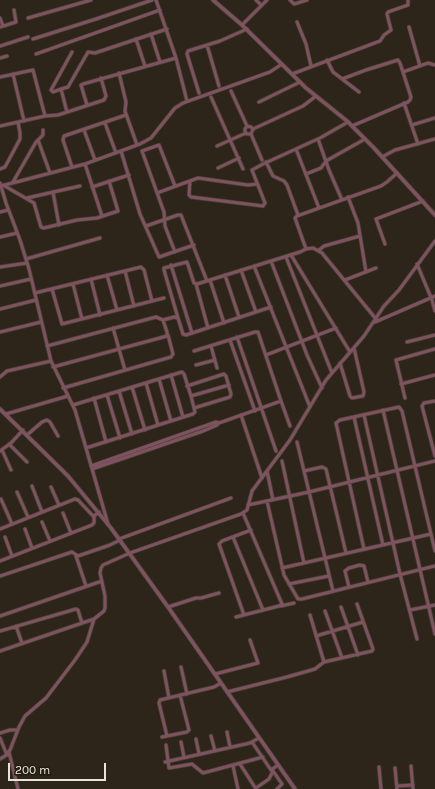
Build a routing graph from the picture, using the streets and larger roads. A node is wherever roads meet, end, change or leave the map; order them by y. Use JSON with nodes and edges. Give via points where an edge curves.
{"nodes":[{"id":1,"x":91,"y":0,"type":"edge"},
{"id":2,"x":152,"y":0,"type":"edge"},
{"id":3,"x":156,"y":0,"type":"edge"},
{"id":4,"x":213,"y":0,"type":"edge"},
{"id":5,"x":256,"y":0,"type":"edge"},
{"id":6,"x":267,"y":0,"type":"edge"},
{"id":7,"x":290,"y":0,"type":"edge"},
{"id":8,"x":307,"y":0,"type":"edge"},
{"id":9,"x":408,"y":0,"type":"edge"},
{"id":10,"x":86,"y":1,"type":"edge"},
{"id":11,"x":261,"y":5,"type":"junction"},
{"id":12,"x":14,"y":10,"type":"dead end"},
{"id":13,"x":160,"y":10,"type":"junction"},
{"id":14,"x":0,"y":18,"type":"edge"},
{"id":15,"x":28,"y":18,"type":"dead end"},
{"id":16,"x":297,"y":22,"type":"dead end"},
{"id":17,"x":242,"y":25,"type":"junction"},
{"id":18,"x":1,"y":27,"type":"edge"},
{"id":19,"x":410,"y":27,"type":"dead end"},
{"id":20,"x":167,"y":29,"type":"junction"},
{"id":21,"x":247,"y":29,"type":"junction"},
{"id":22,"x":151,"y":34,"type":"junction"},
{"id":23,"x":28,"y":37,"type":"dead end"},
{"id":24,"x":33,"y":39,"type":"dead end"},
{"id":25,"x":136,"y":39,"type":"junction"},
{"id":26,"x":207,"y":45,"type":"junction"},
{"id":27,"x":0,"y":46,"type":"edge"},
{"id":28,"x":72,"y":52,"type":"dead end"},
{"id":29,"x":36,"y":54,"type":"dead end"},
{"id":30,"x":7,"y":56,"type":"dead end"},
{"id":31,"x":0,"y":58,"type":"edge"},
{"id":32,"x":176,"y":58,"type":"junction"},
{"id":33,"x":327,"y":60,"type":"junction"},
{"id":34,"x":160,"y":62,"type":"junction"},
{"id":35,"x":282,"y":64,"type":"junction"},
{"id":36,"x":435,"y":65,"type":"edge"},
{"id":37,"x":145,"y":66,"type":"junction"},
{"id":38,"x":311,"y":66,"type":"junction"},
{"id":39,"x":420,"y":66,"type":"junction"},
{"id":40,"x":404,"y":72,"type":"junction"},
{"id":41,"x":119,"y":73,"type":"junction"},
{"id":42,"x":13,"y":74,"type":"junction"},
{"id":43,"x":292,"y":74,"type":"junction"},
{"id":44,"x":0,"y":77,"type":"edge"},
{"id":45,"x":101,"y":78,"type":"junction"},
{"id":46,"x":342,"y":79,"type":"junction"},
{"id":47,"x":300,"y":82,"type":"junction"},
{"id":48,"x":219,"y":86,"type":"dead end"},
{"id":49,"x":61,"y":89,"type":"junction"},
{"id":50,"x":230,"y":91,"type":"dead end"},
{"id":51,"x":358,"y":92,"type":"dead end"},
{"id":52,"x":199,"y":93,"type":"dead end"},
{"id":53,"x":316,"y":96,"type":"junction"},
{"id":54,"x":211,"y":97,"type":"dead end"},
{"id":55,"x":187,"y":101,"type":"junction"},
{"id":56,"x":259,"y":102,"type":"dead end"},
{"id":57,"x":404,"y":104,"type":"junction"},
{"id":58,"x":87,"y":105,"type":"junction"},
{"id":59,"x":67,"y":112,"type":"junction"},
{"id":60,"x":126,"y":115,"type":"junction"},
{"id":61,"x":45,"y":116,"type":"junction"},
{"id":62,"x":435,"y":118,"type":"edge"},
{"id":63,"x":24,"y":121,"type":"junction"},
{"id":64,"x":18,"y":122,"type":"junction"},
{"id":65,"x":348,"y":122,"type":"junction"},
{"id":66,"x":105,"y":123,"type":"junction"},
{"id":67,"x":412,"y":125,"type":"junction"},
{"id":68,"x":0,"y":126,"type":"edge"},
{"id":69,"x":247,"y":126,"type":"junction"},
{"id":70,"x":352,"y":126,"type":"junction"},
{"id":71,"x":252,"y":129,"type":"junction"},
{"id":72,"x":43,"y":130,"type":"dead end"},
{"id":73,"x":84,"y":130,"type":"junction"},
{"id":74,"x":246,"y":133,"type":"junction"},
{"id":75,"x":251,"y":134,"type":"junction"},
{"id":76,"x":318,"y":139,"type":"junction"},
{"id":77,"x":366,"y":139,"type":"junction"},
{"id":78,"x":435,"y":139,"type":"edge"},
{"id":79,"x":38,"y":140,"type":"junction"},
{"id":80,"x":147,"y":140,"type":"junction"},
{"id":81,"x":231,"y":140,"type":"junction"},
{"id":82,"x":143,"y":143,"type":"junction"},
{"id":83,"x":418,"y":144,"type":"junction"},
{"id":84,"x":138,"y":145,"type":"junction"},
{"id":85,"x":217,"y":146,"type":"dead end"},
{"id":86,"x":150,"y":148,"type":"junction"},
{"id":87,"x":145,"y":149,"type":"junction"},
{"id":88,"x":296,"y":149,"type":"junction"},
{"id":89,"x":121,"y":151,"type":"junction"},
{"id":90,"x":116,"y":152,"type":"junction"},
{"id":91,"x":382,"y":157,"type":"junction"},
{"id":92,"x":239,"y":158,"type":"junction"},
{"id":93,"x":95,"y":160,"type":"junction"},
{"id":94,"x":262,"y":160,"type":"dead end"},
{"id":95,"x":326,"y":161,"type":"junction"},
{"id":96,"x":266,"y":162,"type":"junction"},
{"id":97,"x":85,"y":164,"type":"junction"},
{"id":98,"x":72,"y":167,"type":"junction"},
{"id":99,"x":218,"y":168,"type":"dead end"},
{"id":100,"x":0,"y":169,"type":"edge"},
{"id":101,"x":244,"y":169,"type":"dead end"},
{"id":102,"x":50,"y":173,"type":"junction"},
{"id":103,"x":397,"y":173,"type":"junction"},
{"id":104,"x":306,"y":174,"type":"junction"},
{"id":105,"x":129,"y":175,"type":"junction"},
{"id":106,"x":109,"y":181,"type":"junction"},
{"id":107,"x":190,"y":181,"type":"junction"},
{"id":108,"x":13,"y":182,"type":"junction"},
{"id":109,"x":257,"y":184,"type":"junction"},
{"id":110,"x":1,"y":185,"type":"edge"},
{"id":111,"x":80,"y":186,"type":"dead end"},
{"id":112,"x":175,"y":186,"type":"junction"},
{"id":113,"x":92,"y":187,"type":"junction"},
{"id":114,"x":53,"y":192,"type":"junction"},
{"id":115,"x":157,"y":193,"type":"junction"},
{"id":116,"x":27,"y":198,"type":"junction"},
{"id":117,"x":348,"y":198,"type":"junction"},
{"id":118,"x":342,"y":200,"type":"junction"},
{"id":119,"x":423,"y":202,"type":"junction"},
{"id":120,"x":319,"y":208,"type":"junction"},
{"id":121,"x":8,"y":210,"type":"junction"},
{"id":122,"x":0,"y":212,"type":"edge"},
{"id":123,"x":435,"y":214,"type":"edge"},
{"id":124,"x":298,"y":215,"type":"junction"},
{"id":125,"x":102,"y":216,"type":"junction"},
{"id":126,"x":164,"y":220,"type":"junction"},
{"id":127,"x":59,"y":225,"type":"junction"},
{"id":128,"x":146,"y":226,"type":"junction"},
{"id":129,"x":17,"y":233,"type":"junction"},
{"id":130,"x":360,"y":236,"type":"junction"},
{"id":131,"x":0,"y":238,"type":"edge"},
{"id":132,"x":100,"y":238,"type":"dead end"},
{"id":133,"x":435,"y":241,"type":"edge"},
{"id":134,"x":385,"y":244,"type":"dead end"},
{"id":135,"x":194,"y":245,"type":"junction"},
{"id":136,"x":306,"y":249,"type":"junction"},
{"id":137,"x":319,"y":250,"type":"junction"},
{"id":138,"x":175,"y":252,"type":"junction"},
{"id":139,"x":291,"y":255,"type":"junction"},
{"id":140,"x":286,"y":256,"type":"junction"},
{"id":141,"x":27,"y":261,"type":"junction"},
{"id":142,"x":271,"y":261,"type":"junction"},
{"id":143,"x":417,"y":264,"type":"junction"},
{"id":144,"x":171,"y":265,"type":"junction"},
{"id":145,"x":254,"y":266,"type":"junction"},
{"id":146,"x":0,"y":267,"type":"edge"},
{"id":147,"x":376,"y":268,"type":"dead end"},
{"id":148,"x":241,"y":270,"type":"junction"},
{"id":149,"x":125,"y":271,"type":"junction"},
{"id":150,"x":366,"y":272,"type":"junction"},
{"id":151,"x":107,"y":275,"type":"junction"},
{"id":152,"x":225,"y":275,"type":"junction"},
{"id":153,"x":91,"y":279,"type":"junction"},
{"id":154,"x":32,"y":280,"type":"junction"},
{"id":155,"x":345,"y":280,"type":"junction"},
{"id":156,"x":209,"y":281,"type":"junction"},
{"id":157,"x":73,"y":284,"type":"junction"},
{"id":158,"x":196,"y":284,"type":"junction"},
{"id":159,"x":0,"y":286,"type":"edge"},
{"id":160,"x":52,"y":289,"type":"junction"},
{"id":161,"x":34,"y":294,"type":"junction"},
{"id":162,"x":435,"y":296,"type":"edge"},
{"id":163,"x":431,"y":297,"type":"junction"},
{"id":164,"x":164,"y":298,"type":"dead end"},
{"id":165,"x":36,"y":300,"type":"junction"},
{"id":166,"x":152,"y":301,"type":"junction"},
{"id":167,"x":134,"y":306,"type":"junction"},
{"id":168,"x":271,"y":307,"type":"junction"},
{"id":169,"x":0,"y":309,"type":"edge"},
{"id":170,"x":116,"y":310,"type":"junction"},
{"id":171,"x":435,"y":311,"type":"edge"},
{"id":172,"x":256,"y":312,"type":"junction"},
{"id":173,"x":100,"y":315,"type":"junction"},
{"id":174,"x":178,"y":318,"type":"junction"},
{"id":175,"x":239,"y":318,"type":"junction"},
{"id":176,"x":82,"y":319,"type":"junction"},
{"id":177,"x":163,"y":320,"type":"junction"},
{"id":178,"x":375,"y":321,"type":"junction"},
{"id":179,"x":42,"y":322,"type":"junction"},
{"id":180,"x":224,"y":323,"type":"junction"},
{"id":181,"x":114,"y":328,"type":"junction"},
{"id":182,"x":208,"y":328,"type":"junction"},
{"id":183,"x":336,"y":328,"type":"junction"},
{"id":184,"x":0,"y":332,"type":"edge"},
{"id":185,"x":192,"y":333,"type":"junction"},
{"id":186,"x":168,"y":335,"type":"junction"},
{"id":187,"x":435,"y":335,"type":"edge"},
{"id":188,"x":318,"y":336,"type":"junction"},
{"id":189,"x":237,"y":337,"type":"junction"},
{"id":190,"x":230,"y":340,"type":"junction"},
{"id":191,"x":302,"y":342,"type":"junction"},
{"id":192,"x":407,"y":342,"type":"dead end"},
{"id":193,"x":47,"y":346,"type":"junction"},
{"id":194,"x":211,"y":346,"type":"junction"},
{"id":195,"x":287,"y":348,"type":"junction"},
{"id":196,"x":354,"y":348,"type":"junction"},
{"id":197,"x":435,"y":349,"type":"edge"},
{"id":198,"x":119,"y":350,"type":"junction"},
{"id":199,"x":194,"y":351,"type":"dead end"},
{"id":200,"x":350,"y":352,"type":"junction"},
{"id":201,"x":266,"y":355,"type":"junction"},
{"id":202,"x":215,"y":360,"type":"junction"},
{"id":203,"x":51,"y":361,"type":"junction"},
{"id":204,"x":340,"y":363,"type":"junction"},
{"id":205,"x":196,"y":365,"type":"dead end"},
{"id":206,"x":53,"y":367,"type":"junction"},
{"id":207,"x":217,"y":368,"type":"dead end"},
{"id":208,"x":125,"y":370,"type":"junction"},
{"id":209,"x":332,"y":373,"type":"junction"},
{"id":210,"x":171,"y":375,"type":"junction"},
{"id":211,"x":435,"y":375,"type":"edge"},
{"id":212,"x":0,"y":378,"type":"edge"},
{"id":213,"x":159,"y":379,"type":"junction"},
{"id":214,"x":146,"y":383,"type":"junction"},
{"id":215,"x":401,"y":384,"type":"junction"},
{"id":216,"x":228,"y":385,"type":"junction"},
{"id":217,"x":187,"y":386,"type":"junction"},
{"id":218,"x":132,"y":387,"type":"junction"},
{"id":219,"x":63,"y":388,"type":"junction"},
{"id":220,"x":322,"y":388,"type":"junction"},
{"id":221,"x":119,"y":391,"type":"junction"},
{"id":222,"x":106,"y":395,"type":"junction"},
{"id":223,"x":68,"y":396,"type":"junction"},
{"id":224,"x":191,"y":396,"type":"junction"},
{"id":225,"x":94,"y":398,"type":"junction"},
{"id":226,"x":405,"y":398,"type":"dead end"},
{"id":227,"x":435,"y":401,"type":"edge"},
{"id":228,"x":281,"y":402,"type":"junction"},
{"id":229,"x":73,"y":405,"type":"junction"},
{"id":230,"x":311,"y":407,"type":"junction"},
{"id":231,"x":194,"y":408,"type":"junction"},
{"id":232,"x":0,"y":409,"type":"edge"},
{"id":233,"x":261,"y":409,"type":"junction"},
{"id":234,"x":383,"y":410,"type":"junction"},
{"id":235,"x":255,"y":411,"type":"junction"},
{"id":236,"x":6,"y":414,"type":"junction"},
{"id":237,"x":364,"y":415,"type":"junction"},
{"id":238,"x":242,"y":416,"type":"junction"},
{"id":239,"x":183,"y":417,"type":"junction"},
{"id":240,"x":354,"y":417,"type":"junction"},
{"id":241,"x":171,"y":421,"type":"junction"},
{"id":242,"x":158,"y":425,"type":"junction"},
{"id":243,"x":290,"y":426,"type":"dead end"},
{"id":244,"x":145,"y":430,"type":"junction"},
{"id":245,"x":21,"y":432,"type":"junction"},
{"id":246,"x":132,"y":434,"type":"junction"},
{"id":247,"x":27,"y":435,"type":"junction"},
{"id":248,"x":58,"y":436,"type":"dead end"},
{"id":249,"x":120,"y":438,"type":"junction"},
{"id":250,"x":106,"y":442,"type":"junction"},
{"id":251,"x":297,"y":442,"type":"dead end"},
{"id":252,"x":9,"y":444,"type":"junction"},
{"id":253,"x":86,"y":448,"type":"junction"},
{"id":254,"x":1,"y":451,"type":"edge"},
{"id":255,"x":276,"y":451,"type":"dead end"},
{"id":256,"x":435,"y":456,"type":"edge"},
{"id":257,"x":282,"y":461,"type":"dead end"},
{"id":258,"x":435,"y":461,"type":"edge"},
{"id":259,"x":27,"y":462,"type":"dead end"},
{"id":260,"x":415,"y":466,"type":"junction"},
{"id":261,"x":92,"y":468,"type":"junction"},
{"id":262,"x":11,"y":470,"type":"dead end"},
{"id":263,"x":397,"y":470,"type":"junction"},
{"id":264,"x":267,"y":471,"type":"junction"},
{"id":265,"x":304,"y":471,"type":"junction"},
{"id":266,"x":378,"y":475,"type":"junction"},
{"id":267,"x":262,"y":478,"type":"junction"},
{"id":268,"x":368,"y":478,"type":"junction"},
{"id":269,"x":349,"y":482,"type":"junction"},
{"id":270,"x":32,"y":486,"type":"dead end"},
{"id":271,"x":330,"y":487,"type":"junction"},
{"id":272,"x":51,"y":488,"type":"dead end"},
{"id":273,"x":17,"y":492,"type":"dead end"},
{"id":274,"x":309,"y":492,"type":"junction"},
{"id":275,"x":290,"y":496,"type":"junction"},
{"id":276,"x":231,"y":498,"type":"dead end"},
{"id":277,"x":1,"y":499,"type":"dead end"},
{"id":278,"x":273,"y":500,"type":"junction"},
{"id":279,"x":267,"y":501,"type":"junction"},
{"id":280,"x":59,"y":505,"type":"junction"},
{"id":281,"x":248,"y":505,"type":"junction"},
{"id":282,"x":103,"y":506,"type":"junction"},
{"id":283,"x":42,"y":512,"type":"junction"},
{"id":284,"x":63,"y":513,"type":"dead end"},
{"id":285,"x":244,"y":513,"type":"junction"},
{"id":286,"x":96,"y":514,"type":"junction"},
{"id":287,"x":28,"y":518,"type":"junction"},
{"id":288,"x":42,"y":522,"type":"dead end"},
{"id":289,"x":12,"y":524,"type":"junction"},
{"id":290,"x":109,"y":525,"type":"junction"},
{"id":291,"x":0,"y":529,"type":"edge"},
{"id":292,"x":26,"y":529,"type":"dead end"},
{"id":293,"x":251,"y":530,"type":"junction"},
{"id":294,"x":71,"y":533,"type":"junction"},
{"id":295,"x":433,"y":535,"type":"edge"},
{"id":296,"x":233,"y":536,"type":"junction"},
{"id":297,"x":5,"y":537,"type":"dead end"},
{"id":298,"x":412,"y":538,"type":"junction"},
{"id":299,"x":50,"y":541,"type":"junction"},
{"id":300,"x":118,"y":541,"type":"junction"},
{"id":301,"x":393,"y":543,"type":"junction"},
{"id":302,"x":383,"y":545,"type":"junction"},
{"id":303,"x":32,"y":548,"type":"junction"},
{"id":304,"x":364,"y":549,"type":"junction"},
{"id":305,"x":435,"y":551,"type":"edge"},
{"id":306,"x":346,"y":553,"type":"junction"},
{"id":307,"x":127,"y":554,"type":"junction"},
{"id":308,"x":12,"y":556,"type":"junction"},
{"id":309,"x":76,"y":556,"type":"junction"},
{"id":310,"x":324,"y":558,"type":"junction"},
{"id":311,"x":0,"y":560,"type":"edge"},
{"id":312,"x":304,"y":563,"type":"junction"},
{"id":313,"x":435,"y":566,"type":"edge"},
{"id":314,"x":282,"y":568,"type":"junction"},
{"id":315,"x":420,"y":569,"type":"junction"},
{"id":316,"x":400,"y":574,"type":"junction"},
{"id":317,"x":0,"y":576,"type":"edge"},
{"id":318,"x":329,"y":576,"type":"junction"},
{"id":319,"x":102,"y":581,"type":"junction"},
{"id":320,"x":368,"y":582,"type":"junction"},
{"id":321,"x":289,"y":584,"type":"junction"},
{"id":322,"x":86,"y":586,"type":"junction"},
{"id":323,"x":349,"y":587,"type":"junction"},
{"id":324,"x":333,"y":591,"type":"junction"},
{"id":325,"x":219,"y":593,"type":"dead end"},
{"id":326,"x":294,"y":603,"type":"dead end"},
{"id":327,"x":357,"y":604,"type":"dead end"},
{"id":328,"x":435,"y":604,"type":"edge"},
{"id":329,"x":281,"y":606,"type":"junction"},
{"id":330,"x":429,"y":606,"type":"junction"},
{"id":331,"x":168,"y":607,"type":"junction"},
{"id":332,"x":341,"y":607,"type":"dead end"},
{"id":333,"x":263,"y":610,"type":"junction"},
{"id":334,"x":410,"y":610,"type":"junction"},
{"id":335,"x":325,"y":612,"type":"dead end"},
{"id":336,"x":244,"y":615,"type":"junction"},
{"id":337,"x":310,"y":615,"type":"dead end"},
{"id":338,"x":0,"y":616,"type":"edge"},
{"id":339,"x":236,"y":617,"type":"dead end"},
{"id":340,"x":94,"y":619,"type":"junction"},
{"id":341,"x":363,"y":622,"type":"junction"},
{"id":342,"x":82,"y":623,"type":"junction"},
{"id":343,"x":16,"y":626,"type":"junction"},
{"id":344,"x":348,"y":626,"type":"junction"},
{"id":345,"x":0,"y":632,"type":"edge"},
{"id":346,"x":332,"y":632,"type":"junction"},
{"id":347,"x":435,"y":634,"type":"edge"},
{"id":348,"x":316,"y":636,"type":"junction"},
{"id":349,"x":417,"y":639,"type":"dead end"},
{"id":350,"x":250,"y":640,"type":"dead end"},
{"id":351,"x":22,"y":643,"type":"junction"},
{"id":352,"x":0,"y":651,"type":"edge"},
{"id":353,"x":358,"y":655,"type":"junction"},
{"id":354,"x":342,"y":658,"type":"junction"},
{"id":355,"x":324,"y":662,"type":"junction"},
{"id":356,"x":181,"y":667,"type":"dead end"},
{"id":357,"x":164,"y":671,"type":"dead end"},
{"id":358,"x":215,"y":674,"type":"junction"},
{"id":359,"x":219,"y":685,"type":"junction"},
{"id":360,"x":227,"y":692,"type":"junction"},
{"id":361,"x":187,"y":694,"type":"junction"},
{"id":362,"x":180,"y":695,"type":"junction"},
{"id":363,"x":169,"y":698,"type":"junction"},
{"id":364,"x":18,"y":728,"type":"junction"},
{"id":365,"x":227,"y":732,"type":"dead end"},
{"id":366,"x":0,"y":733,"type":"edge"},
{"id":367,"x":167,"y":736,"type":"junction"},
{"id":368,"x":211,"y":736,"type":"dead end"},
{"id":369,"x":162,"y":737,"type":"dead end"},
{"id":370,"x":0,"y":738,"type":"edge"},
{"id":371,"x":196,"y":739,"type":"dead end"},
{"id":372,"x":256,"y":740,"type":"junction"},
{"id":373,"x":181,"y":742,"type":"dead end"},
{"id":374,"x":166,"y":745,"type":"dead end"},
{"id":375,"x":230,"y":747,"type":"junction"},
{"id":376,"x":215,"y":751,"type":"junction"},
{"id":377,"x":8,"y":754,"type":"junction"},
{"id":378,"x":199,"y":754,"type":"junction"},
{"id":379,"x":263,"y":757,"type":"junction"},
{"id":380,"x":184,"y":758,"type":"junction"},
{"id":381,"x":0,"y":760,"type":"edge"},
{"id":382,"x":169,"y":760,"type":"junction"},
{"id":383,"x":164,"y":762,"type":"dead end"},
{"id":384,"x":240,"y":764,"type":"junction"},
{"id":385,"x":233,"y":766,"type":"junction"},
{"id":386,"x":411,"y":766,"type":"dead end"},
{"id":387,"x":379,"y":767,"type":"dead end"},
{"id":388,"x":275,"y":768,"type":"junction"},
{"id":389,"x":395,"y":768,"type":"dead end"},
{"id":390,"x":413,"y":785,"type":"junction"},
{"id":391,"x":397,"y":788,"type":"edge"},
{"id":392,"x":18,"y":789,"type":"edge"},
{"id":393,"x":238,"y":789,"type":"edge"},
{"id":394,"x":256,"y":789,"type":"edge"},
{"id":395,"x":276,"y":789,"type":"edge"},
{"id":396,"x":295,"y":789,"type":"edge"},
{"id":397,"x":381,"y":789,"type":"edge"},
{"id":398,"x":413,"y":789,"type":"edge"}],
"edges":[{"from":1,"to":10,"type":"street"},
{"from":2,"to":24,"type":"street"},
{"from":3,"to":13,"type":"street"},
{"from":4,"to":17,"type":"street"},
{"from":5,"to":11,"type":"street"},
{"from":6,"to":11,"type":"street"},
{"from":7,"to":8,"type":"street","via":[[294,4]]},
{"from":9,"to":33,"type":"street","via":[[408,5],[388,13],[391,30],[381,40]]},
{"from":10,"to":15,"type":"street"},
{"from":11,"to":17,"type":"street"},
{"from":12,"to":18,"type":"street","via":[[16,22]]},
{"from":13,"to":20,"type":"street"},
{"from":13,"to":29,"type":"street"},
{"from":14,"to":18,"type":"street"},
{"from":16,"to":38,"type":"street"},
{"from":17,"to":21,"type":"street"},
{"from":19,"to":39,"type":"street"},
{"from":20,"to":22,"type":"street"},
{"from":20,"to":32,"type":"street"},
{"from":21,"to":26,"type":"street"},
{"from":21,"to":35,"type":"street"},
{"from":22,"to":25,"type":"street"},
{"from":22,"to":34,"type":"street"},
{"from":23,"to":27,"type":"street"},
{"from":25,"to":37,"type":"street"},
{"from":25,"to":49,"type":"street","via":[[95,53],[88,52],[69,86]]},
{"from":26,"to":48,"type":"street"},
{"from":26,"to":52,"type":"street","via":[[187,53]]},
{"from":28,"to":49,"type":"street","via":[[51,88],[52,92]]},
{"from":30,"to":31,"type":"street"},
{"from":32,"to":34,"type":"street"},
{"from":32,"to":55,"type":"street"},
{"from":33,"to":38,"type":"street"},
{"from":33,"to":46,"type":"street","via":[[331,69]]},
{"from":34,"to":37,"type":"street"},
{"from":35,"to":43,"type":"street"},
{"from":35,"to":55,"type":"street","via":[[270,72]]},
{"from":36,"to":39,"type":"street","via":[[431,63]]},
{"from":37,"to":41,"type":"street"},
{"from":38,"to":43,"type":"street"},
{"from":39,"to":40,"type":"street"},
{"from":40,"to":46,"type":"street","via":[[400,62],[396,60]]},
{"from":40,"to":57,"type":"street","via":[[411,99]]},
{"from":41,"to":45,"type":"street"},
{"from":41,"to":60,"type":"street","via":[[126,102]]},
{"from":42,"to":44,"type":"street"},
{"from":42,"to":61,"type":"street","via":[[34,71]]},
{"from":42,"to":63,"type":"street"},
{"from":43,"to":47,"type":"street"},
{"from":45,"to":58,"type":"street","via":[[106,98]]},
{"from":45,"to":58,"type":"street","via":[[82,84]]},
{"from":46,"to":51,"type":"street"},
{"from":47,"to":53,"type":"street"},
{"from":47,"to":56,"type":"street"},
{"from":49,"to":59,"type":"street"},
{"from":50,"to":69,"type":"street"},
{"from":53,"to":65,"type":"street"},
{"from":53,"to":71,"type":"street","via":[[304,106]]},
{"from":54,"to":81,"type":"street"},
{"from":55,"to":80,"type":"street","via":[[175,108]]},
{"from":57,"to":67,"type":"street"},
{"from":57,"to":70,"type":"street"},
{"from":58,"to":59,"type":"street"},
{"from":59,"to":61,"type":"street"},
{"from":60,"to":66,"type":"street"},
{"from":60,"to":84,"type":"street"},
{"from":61,"to":63,"type":"street"},
{"from":62,"to":67,"type":"street"},
{"from":63,"to":64,"type":"street"},
{"from":64,"to":68,"type":"street"},
{"from":64,"to":100,"type":"street","via":[[20,139],[5,167]]},
{"from":65,"to":70,"type":"street"},
{"from":65,"to":76,"type":"street"},
{"from":66,"to":73,"type":"street"},
{"from":66,"to":90,"type":"street"},
{"from":67,"to":83,"type":"street"},
{"from":69,"to":71,"type":"street"},
{"from":69,"to":74,"type":"street"},
{"from":70,"to":77,"type":"street"},
{"from":71,"to":75,"type":"street"},
{"from":72,"to":79,"type":"street","via":[[43,135]]},
{"from":73,"to":93,"type":"street"},
{"from":73,"to":98,"type":"street","via":[[63,138]]},
{"from":74,"to":75,"type":"street"},
{"from":74,"to":81,"type":"street"},
{"from":75,"to":94,"type":"street"},
{"from":76,"to":88,"type":"street"},
{"from":76,"to":95,"type":"street"},
{"from":77,"to":91,"type":"street"},
{"from":77,"to":95,"type":"street"},
{"from":78,"to":83,"type":"street"},
{"from":79,"to":102,"type":"street"},
{"from":79,"to":108,"type":"street"},
{"from":80,"to":82,"type":"street"},
{"from":80,"to":86,"type":"street"},
{"from":81,"to":85,"type":"street"},
{"from":81,"to":92,"type":"street"},
{"from":82,"to":84,"type":"street"},
{"from":82,"to":87,"type":"street"},
{"from":83,"to":91,"type":"street","via":[[395,150]]},
{"from":84,"to":89,"type":"street"},
{"from":86,"to":87,"type":"street"},
{"from":86,"to":112,"type":"street","via":[[160,146]]},
{"from":87,"to":115,"type":"street","via":[[141,152]]},
{"from":88,"to":96,"type":"street"},
{"from":88,"to":104,"type":"street"},
{"from":89,"to":90,"type":"street"},
{"from":89,"to":105,"type":"street"},
{"from":90,"to":93,"type":"street"},
{"from":91,"to":103,"type":"street"},
{"from":92,"to":99,"type":"street"},
{"from":92,"to":101,"type":"street"},
{"from":93,"to":97,"type":"street"},
{"from":95,"to":104,"type":"street","via":[[321,168]]},
{"from":95,"to":118,"type":"street"},
{"from":96,"to":109,"type":"street","via":[[252,171]]},
{"from":96,"to":124,"type":"street","via":[[273,176],[287,185]]},
{"from":97,"to":98,"type":"street"},
{"from":97,"to":113,"type":"street"},
{"from":98,"to":102,"type":"street"},
{"from":102,"to":108,"type":"street"},
{"from":103,"to":117,"type":"street","via":[[381,186]]},
{"from":103,"to":119,"type":"street"},
{"from":104,"to":120,"type":"street"},
{"from":105,"to":106,"type":"street"},
{"from":105,"to":128,"type":"street","via":[[138,209]]},
{"from":106,"to":113,"type":"street"},
{"from":106,"to":125,"type":"street","via":[[119,210]]},
{"from":107,"to":109,"type":"street","via":[[198,178]]},
{"from":107,"to":109,"type":"street","via":[[191,197],[263,206],[265,203]]},
{"from":107,"to":112,"type":"street"},
{"from":108,"to":110,"type":"street"},
{"from":110,"to":116,"type":"street"},
{"from":110,"to":121,"type":"street"},
{"from":111,"to":114,"type":"street"},
{"from":112,"to":115,"type":"street"},
{"from":113,"to":125,"type":"street"},
{"from":114,"to":116,"type":"street"},
{"from":114,"to":127,"type":"street"},
{"from":115,"to":126,"type":"street","via":[[164,212]]},
{"from":116,"to":127,"type":"street","via":[[35,205],[43,228]]},
{"from":117,"to":118,"type":"street"},
{"from":117,"to":130,"type":"street","via":[[357,218]]},
{"from":118,"to":120,"type":"street"},
{"from":119,"to":123,"type":"street"},
{"from":119,"to":134,"type":"street","via":[[376,219]]},
{"from":120,"to":124,"type":"street"},
{"from":121,"to":122,"type":"street"},
{"from":121,"to":129,"type":"street"},
{"from":124,"to":136,"type":"street","via":[[295,218]]},
{"from":125,"to":127,"type":"street"},
{"from":126,"to":128,"type":"street"},
{"from":126,"to":135,"type":"street","via":[[181,216]]},
{"from":126,"to":138,"type":"street"},
{"from":128,"to":138,"type":"street","via":[[159,257]]},
{"from":129,"to":131,"type":"street"},
{"from":129,"to":141,"type":"street"},
{"from":130,"to":137,"type":"street","via":[[324,246]]},
{"from":130,"to":150,"type":"street"},
{"from":132,"to":141,"type":"street"},
{"from":133,"to":143,"type":"street"},
{"from":135,"to":138,"type":"street"},
{"from":135,"to":156,"type":"street"},
{"from":136,"to":137,"type":"street"},
{"from":136,"to":139,"type":"street"},
{"from":137,"to":155,"type":"street"},
{"from":139,"to":140,"type":"street"},
{"from":139,"to":183,"type":"street"},
{"from":140,"to":142,"type":"street"},
{"from":140,"to":188,"type":"street"},
{"from":141,"to":146,"type":"street"},
{"from":141,"to":154,"type":"street"},
{"from":142,"to":145,"type":"street"},
{"from":142,"to":191,"type":"street"},
{"from":143,"to":163,"type":"street"},
{"from":143,"to":178,"type":"street"},
{"from":144,"to":158,"type":"street","via":[[187,262]]},
{"from":144,"to":174,"type":"street","via":[[163,269]]},
{"from":144,"to":185,"type":"street"},
{"from":145,"to":148,"type":"street"},
{"from":145,"to":168,"type":"street"},
{"from":147,"to":150,"type":"street"},
{"from":148,"to":152,"type":"street"},
{"from":148,"to":172,"type":"street"},
{"from":149,"to":151,"type":"street"},
{"from":149,"to":166,"type":"street","via":[[143,268]]},
{"from":149,"to":167,"type":"street"},
{"from":150,"to":155,"type":"street"},
{"from":151,"to":153,"type":"street"},
{"from":151,"to":170,"type":"street"},
{"from":152,"to":156,"type":"street"},
{"from":152,"to":175,"type":"street"},
{"from":153,"to":157,"type":"street"},
{"from":153,"to":173,"type":"street"},
{"from":154,"to":159,"type":"street"},
{"from":154,"to":161,"type":"street"},
{"from":155,"to":178,"type":"street"},
{"from":156,"to":158,"type":"street"},
{"from":156,"to":180,"type":"street"},
{"from":157,"to":160,"type":"street"},
{"from":157,"to":176,"type":"street"},
{"from":158,"to":182,"type":"street"},
{"from":160,"to":161,"type":"street"},
{"from":160,"to":176,"type":"street","via":[[62,324]]},
{"from":161,"to":165,"type":"street"},
{"from":162,"to":163,"type":"street"},
{"from":163,"to":171,"type":"street"},
{"from":163,"to":178,"type":"street"},
{"from":164,"to":166,"type":"street"},
{"from":165,"to":169,"type":"street"},
{"from":165,"to":179,"type":"street"},
{"from":166,"to":167,"type":"street"},
{"from":167,"to":170,"type":"street"},
{"from":168,"to":172,"type":"street"},
{"from":168,"to":195,"type":"street"},
{"from":170,"to":173,"type":"street"},
{"from":172,"to":175,"type":"street"},
{"from":173,"to":176,"type":"street"},
{"from":174,"to":177,"type":"street"},
{"from":174,"to":185,"type":"street","via":[[183,334]]},
{"from":175,"to":180,"type":"street"},
{"from":177,"to":181,"type":"street","via":[[153,317]]},
{"from":177,"to":186,"type":"street"},
{"from":178,"to":196,"type":"street"},
{"from":179,"to":184,"type":"street"},
{"from":179,"to":193,"type":"street"},
{"from":180,"to":182,"type":"street"},
{"from":181,"to":193,"type":"street"},
{"from":181,"to":198,"type":"street"},
{"from":182,"to":185,"type":"street"},
{"from":183,"to":188,"type":"street"},
{"from":183,"to":200,"type":"street"},
{"from":186,"to":198,"type":"street"},
{"from":186,"to":208,"type":"street","via":[[173,356]]},
{"from":187,"to":192,"type":"street"},
{"from":188,"to":191,"type":"street"},
{"from":188,"to":209,"type":"street"},
{"from":189,"to":190,"type":"street"},
{"from":189,"to":201,"type":"street","via":[[258,332]]},
{"from":189,"to":233,"type":"street"},
{"from":190,"to":194,"type":"street"},
{"from":190,"to":235,"type":"street"},
{"from":191,"to":195,"type":"street"},
{"from":191,"to":220,"type":"street"},
{"from":193,"to":203,"type":"street"},
{"from":194,"to":199,"type":"street"},
{"from":194,"to":202,"type":"street"},
{"from":195,"to":201,"type":"street"},
{"from":195,"to":230,"type":"street"},
{"from":196,"to":200,"type":"street"},
{"from":196,"to":204,"type":"street","via":[[363,396],[350,396]]},
{"from":197,"to":215,"type":"street","via":[[396,360]]},
{"from":198,"to":206,"type":"street"},
{"from":198,"to":208,"type":"street"},
{"from":200,"to":204,"type":"street"},
{"from":201,"to":228,"type":"street"},
{"from":202,"to":205,"type":"street"},
{"from":202,"to":207,"type":"street"},
{"from":203,"to":206,"type":"street"},
{"from":203,"to":212,"type":"street","via":[[6,371]]},
{"from":204,"to":209,"type":"street"},
{"from":206,"to":219,"type":"street"},
{"from":208,"to":219,"type":"street"},
{"from":209,"to":220,"type":"street"},
{"from":210,"to":213,"type":"street"},
{"from":210,"to":217,"type":"street","via":[[183,373]]},
{"from":210,"to":239,"type":"street"},
{"from":211,"to":215,"type":"street"},
{"from":213,"to":214,"type":"street"},
{"from":213,"to":241,"type":"street"},
{"from":214,"to":218,"type":"street"},
{"from":214,"to":242,"type":"street"},
{"from":215,"to":226,"type":"street"},
{"from":216,"to":217,"type":"street","via":[[225,374]]},
{"from":216,"to":224,"type":"street"},
{"from":216,"to":231,"type":"street","via":[[230,397]]},
{"from":217,"to":224,"type":"street"},
{"from":218,"to":221,"type":"street"},
{"from":218,"to":244,"type":"street"},
{"from":219,"to":223,"type":"street"},
{"from":220,"to":230,"type":"street"},
{"from":221,"to":222,"type":"street"},
{"from":221,"to":246,"type":"street"},
{"from":222,"to":225,"type":"street"},
{"from":222,"to":249,"type":"street"},
{"from":223,"to":229,"type":"street"},
{"from":223,"to":236,"type":"street"},
{"from":224,"to":231,"type":"street"},
{"from":225,"to":229,"type":"street"},
{"from":225,"to":250,"type":"street"},
{"from":227,"to":256,"type":"street","via":[[424,403],[422,406]]},
{"from":228,"to":233,"type":"street"},
{"from":228,"to":243,"type":"street"},
{"from":229,"to":253,"type":"street"},
{"from":230,"to":264,"type":"street"},
{"from":231,"to":239,"type":"street","via":[[194,413]]},
{"from":232,"to":236,"type":"street"},
{"from":233,"to":235,"type":"street"},
{"from":233,"to":255,"type":"street"},
{"from":234,"to":237,"type":"street"},
{"from":234,"to":260,"type":"street","via":[[401,408]]},
{"from":234,"to":263,"type":"street"},
{"from":235,"to":238,"type":"street"},
{"from":236,"to":245,"type":"street"},
{"from":237,"to":240,"type":"street"},
{"from":237,"to":266,"type":"street"},
{"from":238,"to":261,"type":"street"},
{"from":238,"to":267,"type":"street"},
{"from":239,"to":241,"type":"street"},
{"from":240,"to":268,"type":"street"},
{"from":240,"to":269,"type":"street","via":[[336,423]]},
{"from":241,"to":242,"type":"street"},
{"from":242,"to":244,"type":"street"},
{"from":244,"to":246,"type":"street"},
{"from":245,"to":247,"type":"street"},
{"from":245,"to":252,"type":"street"},
{"from":246,"to":249,"type":"street"},
{"from":247,"to":248,"type":"street","via":[[47,420]]},
{"from":247,"to":286,"type":"street","via":[[68,476]]},
{"from":249,"to":250,"type":"street"},
{"from":250,"to":253,"type":"street"},
{"from":251,"to":265,"type":"street"},
{"from":252,"to":254,"type":"street"},
{"from":252,"to":259,"type":"street"},
{"from":253,"to":261,"type":"street"},
{"from":254,"to":262,"type":"street"},
{"from":257,"to":275,"type":"street"},
{"from":258,"to":260,"type":"street"},
{"from":260,"to":263,"type":"street"},
{"from":260,"to":295,"type":"street"},
{"from":261,"to":282,"type":"street"},
{"from":263,"to":266,"type":"street"},
{"from":263,"to":298,"type":"street"},
{"from":264,"to":267,"type":"street"},
{"from":264,"to":278,"type":"street"},
{"from":265,"to":271,"type":"street","via":[[324,467]]},
{"from":265,"to":274,"type":"street"},
{"from":266,"to":268,"type":"street"},
{"from":266,"to":301,"type":"street"},
{"from":267,"to":281,"type":"street","via":[[250,494]]},
{"from":268,"to":269,"type":"street"},
{"from":268,"to":302,"type":"street"},
{"from":269,"to":271,"type":"street"},
{"from":269,"to":304,"type":"street"},
{"from":270,"to":283,"type":"street"},
{"from":271,"to":274,"type":"street"},
{"from":271,"to":306,"type":"street"},
{"from":272,"to":280,"type":"street"},
{"from":273,"to":287,"type":"street"},
{"from":274,"to":275,"type":"street"},
{"from":274,"to":310,"type":"street"},
{"from":275,"to":278,"type":"street"},
{"from":275,"to":312,"type":"street"},
{"from":276,"to":300,"type":"street"},
{"from":277,"to":289,"type":"street"},
{"from":278,"to":279,"type":"street"},
{"from":279,"to":281,"type":"street"},
{"from":279,"to":314,"type":"street"},
{"from":280,"to":283,"type":"street"},
{"from":280,"to":286,"type":"street","via":[[76,499]]},
{"from":281,"to":285,"type":"street"},
{"from":282,"to":286,"type":"street"},
{"from":282,"to":290,"type":"street"},
{"from":283,"to":287,"type":"street"},
{"from":284,"to":294,"type":"street"},
{"from":285,"to":293,"type":"street"},
{"from":285,"to":307,"type":"street"},
{"from":286,"to":290,"type":"street"},
{"from":286,"to":294,"type":"street","via":[[94,524]]},
{"from":287,"to":289,"type":"street"},
{"from":288,"to":299,"type":"street"},
{"from":289,"to":291,"type":"street"},
{"from":290,"to":300,"type":"street"},
{"from":292,"to":303,"type":"street"},
{"from":293,"to":296,"type":"street"},
{"from":293,"to":329,"type":"street","via":[[282,602]]},
{"from":294,"to":299,"type":"street"},
{"from":295,"to":298,"type":"street"},
{"from":295,"to":305,"type":"street"},
{"from":296,"to":333,"type":"street"},
{"from":296,"to":336,"type":"street","via":[[220,544]]},
{"from":297,"to":308,"type":"street"},
{"from":298,"to":301,"type":"street"},
{"from":298,"to":315,"type":"street"},
{"from":299,"to":303,"type":"street"},
{"from":300,"to":307,"type":"street"},
{"from":300,"to":309,"type":"street"},
{"from":301,"to":302,"type":"street"},
{"from":301,"to":316,"type":"street"},
{"from":302,"to":304,"type":"street"},
{"from":303,"to":308,"type":"street"},
{"from":304,"to":306,"type":"street"},
{"from":306,"to":310,"type":"street"},
{"from":307,"to":319,"type":"street","via":[[101,568]]},
{"from":307,"to":331,"type":"street"},
{"from":308,"to":311,"type":"street"},
{"from":309,"to":317,"type":"street","via":[[72,552]]},
{"from":309,"to":322,"type":"street"},
{"from":310,"to":312,"type":"street"},
{"from":310,"to":318,"type":"street"},
{"from":312,"to":314,"type":"street"},
{"from":313,"to":315,"type":"street"},
{"from":314,"to":321,"type":"street"},
{"from":315,"to":316,"type":"street"},
{"from":315,"to":330,"type":"street"},
{"from":316,"to":320,"type":"street"},
{"from":316,"to":334,"type":"street"},
{"from":318,"to":321,"type":"street"},
{"from":318,"to":324,"type":"street"},
{"from":319,"to":322,"type":"street"},
{"from":319,"to":340,"type":"street","via":[[105,608]]},
{"from":320,"to":323,"type":"street"},
{"from":320,"to":323,"type":"street","via":[[363,565],[346,569]]},
{"from":321,"to":324,"type":"street","via":[[300,600]]},
{"from":322,"to":338,"type":"street"},
{"from":323,"to":324,"type":"street"},
{"from":325,"to":331,"type":"street"},
{"from":326,"to":329,"type":"street"},
{"from":327,"to":341,"type":"street"},
{"from":328,"to":330,"type":"street"},
{"from":329,"to":333,"type":"street"},
{"from":330,"to":334,"type":"street"},
{"from":330,"to":347,"type":"street"},
{"from":331,"to":358,"type":"street"},
{"from":332,"to":344,"type":"street"},
{"from":333,"to":336,"type":"street"},
{"from":334,"to":349,"type":"street"},
{"from":335,"to":346,"type":"street"},
{"from":336,"to":339,"type":"street"},
{"from":337,"to":348,"type":"street"},
{"from":340,"to":342,"type":"street"},
{"from":340,"to":364,"type":"street","via":[[87,642],[75,660],[46,698],[25,716]]},
{"from":341,"to":344,"type":"street"},
{"from":341,"to":353,"type":"street","via":[[373,650]]},
{"from":342,"to":343,"type":"street","via":[[76,609]]},
{"from":342,"to":351,"type":"street"},
{"from":343,"to":345,"type":"street"},
{"from":343,"to":351,"type":"street"},
{"from":344,"to":346,"type":"street"},
{"from":344,"to":353,"type":"street"},
{"from":346,"to":348,"type":"street"},
{"from":346,"to":354,"type":"street"},
{"from":348,"to":355,"type":"street"},
{"from":350,"to":358,"type":"street","via":[[258,663]]},
{"from":351,"to":352,"type":"street"},
{"from":353,"to":354,"type":"street"},
{"from":354,"to":355,"type":"street"},
{"from":355,"to":360,"type":"street","via":[[315,669],[287,678]]},
{"from":356,"to":361,"type":"street"},
{"from":357,"to":363,"type":"street"},
{"from":358,"to":359,"type":"street"},
{"from":359,"to":360,"type":"street"},
{"from":359,"to":361,"type":"street"},
{"from":360,"to":372,"type":"street"},
{"from":361,"to":362,"type":"street"},
{"from":362,"to":363,"type":"street"},
{"from":362,"to":367,"type":"street","via":[[189,730]]},
{"from":363,"to":367,"type":"street","via":[[162,699],[159,703]]},
{"from":364,"to":366,"type":"street"},
{"from":364,"to":377,"type":"street"},
{"from":365,"to":375,"type":"street"},
{"from":367,"to":369,"type":"street"},
{"from":368,"to":376,"type":"street"},
{"from":370,"to":377,"type":"street"},
{"from":371,"to":378,"type":"street"},
{"from":372,"to":375,"type":"street"},
{"from":372,"to":379,"type":"street"},
{"from":372,"to":388,"type":"street"},
{"from":373,"to":380,"type":"street"},
{"from":374,"to":382,"type":"street"},
{"from":375,"to":376,"type":"street"},
{"from":376,"to":378,"type":"street"},
{"from":377,"to":381,"type":"street"},
{"from":377,"to":392,"type":"street"},
{"from":378,"to":380,"type":"street"},
{"from":379,"to":384,"type":"street"},
{"from":379,"to":388,"type":"street"},
{"from":380,"to":382,"type":"street"},
{"from":382,"to":383,"type":"street"},
{"from":382,"to":385,"type":"street","via":[[170,768],[192,764],[203,773]]},
{"from":384,"to":385,"type":"street"},
{"from":384,"to":394,"type":"street"},
{"from":385,"to":393,"type":"street"},
{"from":386,"to":390,"type":"street"},
{"from":387,"to":397,"type":"street"},
{"from":388,"to":394,"type":"street","via":[[269,779]]},
{"from":388,"to":395,"type":"street","via":[[282,784]]},
{"from":388,"to":396,"type":"street"},
{"from":389,"to":391,"type":"street"},
{"from":390,"to":391,"type":"street"},
{"from":390,"to":398,"type":"street"}]}
